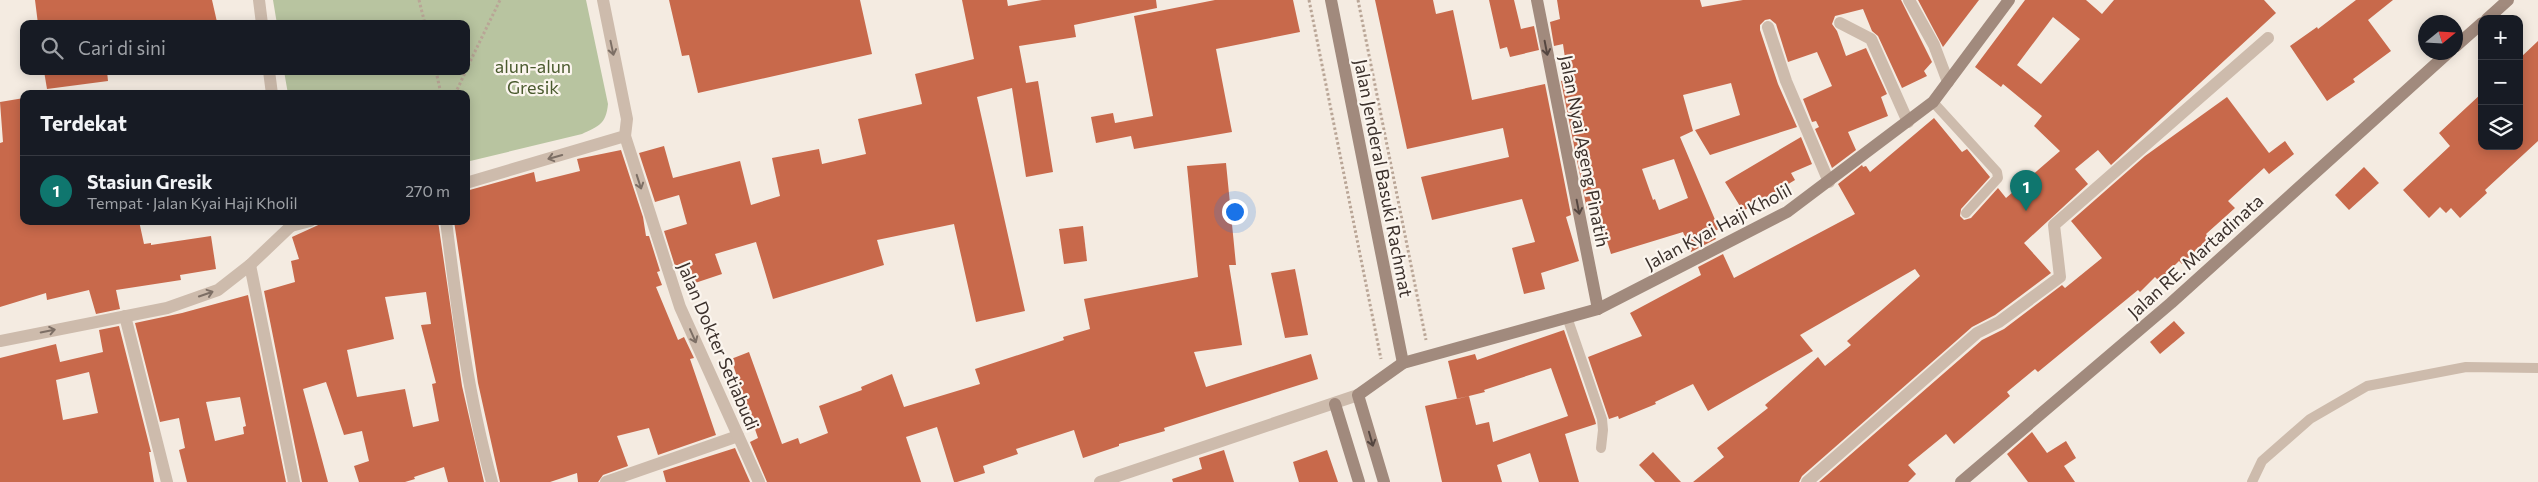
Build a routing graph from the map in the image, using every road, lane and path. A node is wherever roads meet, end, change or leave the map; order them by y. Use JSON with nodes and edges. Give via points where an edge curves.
{"nodes":[{"id":1,"x":259,"y":0,"type":"edge"},
{"id":2,"x":419,"y":0,"type":"edge"},
{"id":3,"x":500,"y":0,"type":"edge"},
{"id":4,"x":602,"y":0,"type":"edge"},
{"id":5,"x":1309,"y":0,"type":"edge"},
{"id":6,"x":1331,"y":0,"type":"edge"},
{"id":7,"x":1358,"y":0,"type":"edge"},
{"id":8,"x":1537,"y":0,"type":"edge"},
{"id":9,"x":1909,"y":0,"type":"edge"},
{"id":10,"x":2009,"y":0,"type":"edge"},
{"id":11,"x":2508,"y":0,"type":"edge"},
{"id":12,"x":2491,"y":15,"type":"edge"},
{"id":13,"x":262,"y":20,"type":"edge"},
{"id":14,"x":424,"y":20,"type":"edge"},
{"id":15,"x":1840,"y":23,"type":"dead end"},
{"id":16,"x":1768,"y":27,"type":"dead end"},
{"id":17,"x":2478,"y":27,"type":"edge"},
{"id":18,"x":2268,"y":38,"type":"dead end"},
{"id":19,"x":2463,"y":40,"type":"edge"},
{"id":20,"x":2440,"y":60,"type":"edge"},
{"id":21,"x":470,"y":63,"type":"edge"},
{"id":22,"x":270,"y":75,"type":"edge"},
{"id":23,"x":437,"y":75,"type":"edge"},
{"id":24,"x":464,"y":75,"type":"edge"},
{"id":25,"x":1948,"y":82,"type":"junction"},
{"id":26,"x":271,"y":90,"type":"edge"},
{"id":27,"x":440,"y":90,"type":"edge"},
{"id":28,"x":457,"y":90,"type":"edge"},
{"id":29,"x":1933,"y":102,"type":"junction"},
{"id":30,"x":1908,"y":122,"type":"junction"},
{"id":31,"x":625,"y":136,"type":"junction"},
{"id":32,"x":470,"y":182,"type":"edge"},
{"id":33,"x":1829,"y":182,"type":"junction"},
{"id":34,"x":1966,"y":213,"type":"dead end"},
{"id":35,"x":290,"y":225,"type":"edge"},
{"id":36,"x":446,"y":225,"type":"edge"},
{"id":37,"x":250,"y":265,"type":"junction"},
{"id":38,"x":1598,"y":309,"type":"junction"},
{"id":39,"x":125,"y":316,"type":"junction"},
{"id":40,"x":1568,"y":317,"type":"junction"},
{"id":41,"x":0,"y":341,"type":"edge"},
{"id":42,"x":1429,"y":356,"type":"junction"},
{"id":43,"x":1403,"y":363,"type":"junction"},
{"id":44,"x":2538,"y":368,"type":"edge"},
{"id":45,"x":1385,"y":377,"type":"junction"},
{"id":46,"x":1358,"y":395,"type":"junction"},
{"id":47,"x":1335,"y":404,"type":"junction"},
{"id":48,"x":738,"y":436,"type":"junction"},
{"id":49,"x":1601,"y":448,"type":"dead end"},
{"id":50,"x":167,"y":482,"type":"edge"},
{"id":51,"x":294,"y":482,"type":"edge"},
{"id":52,"x":492,"y":482,"type":"edge"},
{"id":53,"x":606,"y":482,"type":"edge"},
{"id":54,"x":759,"y":482,"type":"edge"},
{"id":55,"x":1100,"y":482,"type":"edge"},
{"id":56,"x":1359,"y":482,"type":"edge"},
{"id":57,"x":1384,"y":482,"type":"edge"},
{"id":58,"x":1808,"y":482,"type":"edge"},
{"id":59,"x":1961,"y":482,"type":"edge"},
{"id":60,"x":2252,"y":482,"type":"edge"}],
"edges":[{"from":1,"to":13,"type":"street"},
{"from":2,"to":14,"type":"path"},
{"from":3,"to":21,"type":"path"},
{"from":4,"to":31,"type":"street","name":"Jalan Dokter Setiabudi","one_way":true,"via":[[627,119]]},
{"from":5,"to":45,"type":"path"},
{"from":6,"to":43,"type":"main road","name":"Jalan Jenderal Basuki Rachmat"},
{"from":7,"to":42,"type":"path"},
{"from":8,"to":38,"type":"main road","name":"Jalan Nyai Ageng Pinatih","one_way":true},
{"from":9,"to":25,"type":"street","via":[[1934,45]]},
{"from":10,"to":25,"type":"main road","name":"Jalan Kyai Haji Kholil"},
{"from":11,"to":12,"type":"main road"},
{"from":15,"to":30,"type":"street","via":[[1871,39]]},
{"from":16,"to":33,"type":"street","via":[[1786,81]]},
{"from":17,"to":19,"type":"main road"},
{"from":18,"to":58,"type":"street","via":[[2054,224],[2060,277],[1999,322],[1977,333]]},
{"from":20,"to":59,"type":"main road","name":"Jalan RE. Martadinata","via":[[2171,303]]},
{"from":22,"to":26,"type":"street"},
{"from":23,"to":27,"type":"path"},
{"from":24,"to":28,"type":"path"},
{"from":25,"to":29,"type":"main road","name":"Jalan Kyai Haji Kholil"},
{"from":29,"to":30,"type":"main road","name":"Jalan Kyai Haji Kholil"},
{"from":29,"to":34,"type":"lane","via":[[1997,172],[1998,178],[1992,186]]},
{"from":30,"to":33,"type":"main road","name":"Jalan Kyai Haji Kholil"},
{"from":31,"to":32,"type":"street","one_way":true},
{"from":31,"to":48,"type":"street","name":"Jalan Dokter Setiabudi","one_way":true,"via":[[680,308]]},
{"from":33,"to":38,"type":"main road","name":"Jalan Kyai Haji Kholil","via":[[1787,212]]},
{"from":35,"to":37,"type":"street"},
{"from":36,"to":52,"type":"street","via":[[461,341],[480,440]]},
{"from":39,"to":37,"type":"street","one_way":true,"via":[[167,308],[218,290]]},
{"from":37,"to":51,"type":"street"},
{"from":38,"to":40,"type":"main road","name":"Jalan Kyai Haji Kholil"},
{"from":41,"to":39,"type":"street","one_way":true},
{"from":39,"to":50,"type":"street"},
{"from":40,"to":42,"type":"main road","name":"Jalan Kyai Haji Kholil"},
{"from":40,"to":49,"type":"lane","via":[[1602,419]]},
{"from":42,"to":43,"type":"main road","name":"Jalan Kyai Haji Kholil"},
{"from":43,"to":45,"type":"main road"},
{"from":44,"to":60,"type":"lane","via":[[2466,367],[2367,386],[2310,419],[2262,461]]},
{"from":45,"to":46,"type":"main road"},
{"from":46,"to":47,"type":"street"},
{"from":46,"to":57,"type":"main road","one_way":true},
{"from":47,"to":55,"type":"street"},
{"from":47,"to":56,"type":"main road"},
{"from":48,"to":53,"type":"street"},
{"from":48,"to":54,"type":"street","name":"Jalan Dokter Setiabudi"}]}
